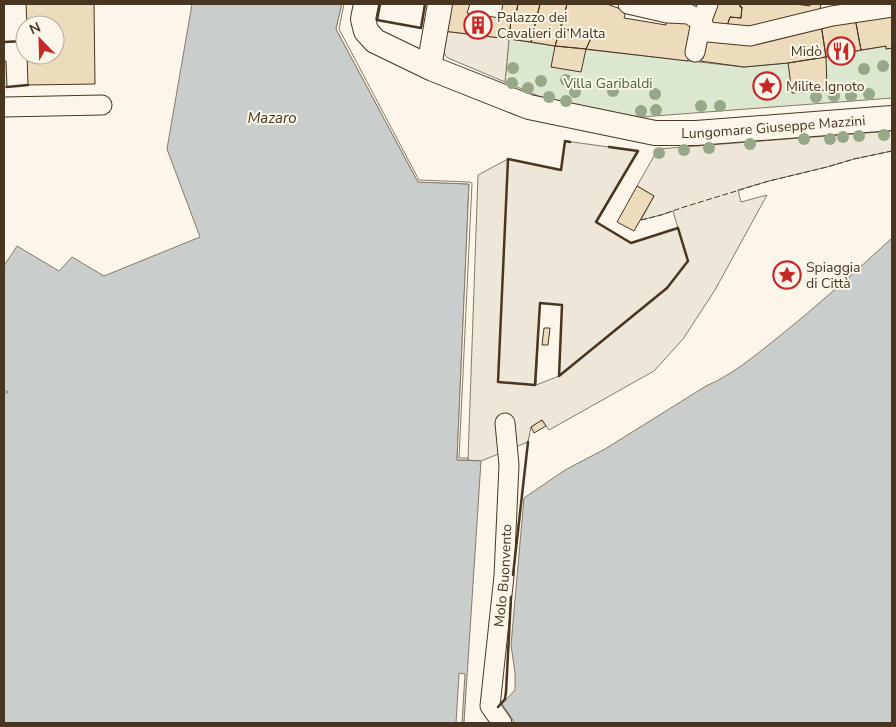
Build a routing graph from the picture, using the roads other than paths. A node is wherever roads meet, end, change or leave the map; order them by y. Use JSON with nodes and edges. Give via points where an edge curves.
{"nodes":[{"id":1,"x":366,"y":4,"type":"edge"},
{"id":2,"x":440,"y":4,"type":"edge"},
{"id":3,"x":628,"y":4,"type":"edge"},
{"id":4,"x":708,"y":4,"type":"edge"},
{"id":5,"x":892,"y":7,"type":"edge"},
{"id":6,"x":701,"y":22,"type":"junction"},
{"id":7,"x":695,"y":52,"type":"dead end"},
{"id":8,"x":429,"y":67,"type":"junction"},
{"id":9,"x":102,"y":105,"type":"dead end"},
{"id":10,"x":4,"y":107,"type":"edge"},
{"id":11,"x":892,"y":118,"type":"edge"},
{"id":12,"x":505,"y":423,"type":"dead end"},
{"id":13,"x":502,"y":723,"type":"edge"}],
"edges":[{"from":1,"to":8,"type":"main road","name":"Lungomare Giuseppe Mazzini","via":[[363,19],[366,31],[376,42]]},
{"from":2,"to":8,"type":"main road"},
{"from":3,"to":6,"type":"street","via":[[667,13],[689,14]]},
{"from":4,"to":6,"type":"street"},
{"from":5,"to":6,"type":"street","via":[[832,16],[750,36],[708,32]]},
{"from":6,"to":7,"type":"street"},
{"from":8,"to":11,"type":"main road","name":"Lungomare Giuseppe Mazzini","via":[[529,107],[655,133],[696,133]]},
{"from":9,"to":10,"type":"street"},
{"from":12,"to":13,"type":"street","name":"Molo Buonvento","via":[[509,465],[504,567],[490,706]]}]}
